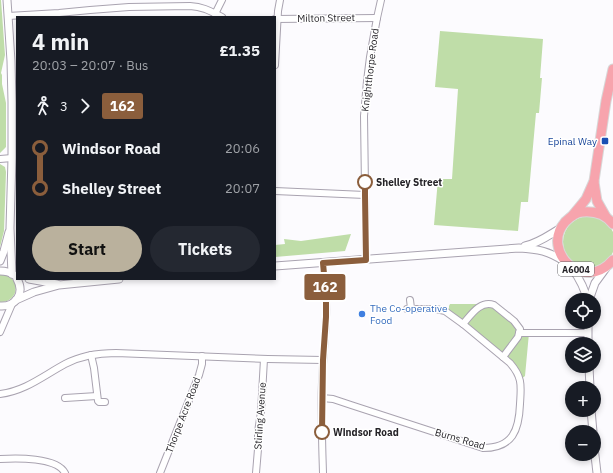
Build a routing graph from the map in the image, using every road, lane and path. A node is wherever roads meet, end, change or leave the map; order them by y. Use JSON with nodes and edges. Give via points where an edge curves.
{"nodes":[{"id":1,"x":7,"y":0,"type":"edge"},
{"id":2,"x":222,"y":0,"type":"edge"},
{"id":3,"x":280,"y":0,"type":"edge"},
{"id":4,"x":381,"y":0,"type":"edge"},
{"id":5,"x":152,"y":3,"type":"edge"},
{"id":6,"x":95,"y":10,"type":"junction"},
{"id":7,"x":216,"y":14,"type":"junction"},
{"id":8,"x":8,"y":16,"type":"junction"},
{"id":9,"x":95,"y":16,"type":"edge"},
{"id":10,"x":220,"y":16,"type":"edge"},
{"id":11,"x":377,"y":18,"type":"junction"},
{"id":12,"x":276,"y":19,"type":"edge"},
{"id":13,"x":613,"y":68,"type":"edge"},
{"id":14,"x":12,"y":158,"type":"junction"},
{"id":15,"x":0,"y":159,"type":"edge"},
{"id":16,"x":594,"y":181,"type":"junction"},
{"id":17,"x":276,"y":191,"type":"edge"},
{"id":18,"x":365,"y":195,"type":"junction"},
{"id":19,"x":572,"y":216,"type":"junction"},
{"id":20,"x":611,"y":222,"type":"edge"},
{"id":21,"x":10,"y":228,"type":"junction"},
{"id":22,"x":561,"y":228,"type":"junction"},
{"id":23,"x":519,"y":248,"type":"junction"},
{"id":24,"x":366,"y":260,"type":"junction"},
{"id":25,"x":0,"y":261,"type":"edge"},
{"id":26,"x":611,"y":262,"type":"edge"},
{"id":27,"x":323,"y":263,"type":"junction"},
{"id":28,"x":276,"y":266,"type":"edge"},
{"id":29,"x":570,"y":266,"type":"junction"},
{"id":30,"x":0,"y":271,"type":"edge"},
{"id":31,"x":16,"y":277,"type":"edge"},
{"id":32,"x":18,"y":280,"type":"edge"},
{"id":33,"x":34,"y":280,"type":"edge"},
{"id":34,"x":109,"y":280,"type":"edge"},
{"id":35,"x":59,"y":285,"type":"junction"},
{"id":36,"x":585,"y":293,"type":"edge"},
{"id":37,"x":591,"y":293,"type":"edge"},
{"id":38,"x":410,"y":300,"type":"dead end"},
{"id":39,"x":14,"y":302,"type":"junction"},
{"id":40,"x":0,"y":306,"type":"edge"},
{"id":41,"x":463,"y":324,"type":"junction"},
{"id":42,"x":588,"y":329,"type":"edge"},
{"id":43,"x":0,"y":332,"type":"edge"},
{"id":44,"x":519,"y":333,"type":"junction"},
{"id":45,"x":588,"y":333,"type":"junction"},
{"id":46,"x":588,"y":337,"type":"edge"},
{"id":47,"x":91,"y":355,"type":"junction"},
{"id":48,"x":202,"y":356,"type":"junction"},
{"id":49,"x":503,"y":357,"type":"junction"},
{"id":50,"x":264,"y":359,"type":"junction"},
{"id":51,"x":323,"y":360,"type":"junction"},
{"id":52,"x":0,"y":394,"type":"edge"},
{"id":53,"x":65,"y":398,"type":"dead end"},
{"id":54,"x":322,"y":398,"type":"junction"},
{"id":55,"x":98,"y":401,"type":"junction"},
{"id":56,"x":105,"y":402,"type":"dead end"},
{"id":57,"x":0,"y":459,"type":"edge"},
{"id":58,"x":596,"y":461,"type":"edge"},
{"id":59,"x":65,"y":473,"type":"edge"},
{"id":60,"x":160,"y":473,"type":"edge"},
{"id":61,"x":256,"y":473,"type":"edge"},
{"id":62,"x":323,"y":473,"type":"edge"},
{"id":63,"x":597,"y":473,"type":"edge"}],
"edges":[{"from":1,"to":8,"type":"street"},
{"from":2,"to":7,"type":"street"},
{"from":3,"to":12,"type":"street"},
{"from":4,"to":11,"type":"street","name":"Knightthorpe Road"},
{"from":5,"to":6,"type":"street"},
{"from":5,"to":7,"type":"street","via":[[198,6]]},
{"from":6,"to":8,"type":"street"},
{"from":6,"to":9,"type":"street"},
{"from":7,"to":10,"type":"street"},
{"from":8,"to":14,"type":"street","via":[[12,84]]},
{"from":11,"to":12,"type":"street","name":"Milton Street"},
{"from":11,"to":18,"type":"street","name":"Knightthorpe Road","via":[[365,109]]},
{"from":13,"to":16,"type":"main road"},
{"from":14,"to":15,"type":"street"},
{"from":14,"to":21,"type":"street"},
{"from":16,"to":19,"type":"main road","via":[[586,199]]},
{"from":16,"to":20,"type":"main road","via":[[597,201]]},
{"from":17,"to":18,"type":"street"},
{"from":18,"to":24,"type":"street","name":"Knightthorpe Road"},
{"from":19,"to":20,"type":"main road","via":[[590,212],[599,214]]},
{"from":19,"to":22,"type":"main road"},
{"from":21,"to":25,"type":"street"},
{"from":21,"to":31,"type":"street"},
{"from":22,"to":23,"type":"street","via":[[543,240]]},
{"from":22,"to":29,"type":"main road","number":"A6004","via":[[558,238],[559,250]]},
{"from":23,"to":24,"type":"street"},
{"from":23,"to":29,"type":"street","via":[[550,253]]},
{"from":24,"to":27,"type":"street"},
{"from":26,"to":29,"type":"main road","number":"A6004","via":[[599,271],[590,273]]},
{"from":26,"to":37,"type":"street"},
{"from":27,"to":28,"type":"street"},
{"from":27,"to":51,"type":"street","via":[[326,317]]},
{"from":29,"to":36,"type":"street"},
{"from":30,"to":31,"type":"street","via":[[6,271]]},
{"from":32,"to":39,"type":"street","via":[[20,291]]},
{"from":33,"to":35,"type":"street"},
{"from":34,"to":35,"type":"street"},
{"from":35,"to":39,"type":"street","via":[[34,292]]},
{"from":38,"to":41,"type":"street","name":"Burns Road","via":[[409,309],[440,309]]},
{"from":39,"to":40,"type":"street","via":[[8,306]]},
{"from":39,"to":43,"type":"street"},
{"from":41,"to":44,"type":"street","via":[[476,309],[490,304],[514,321],[520,329]]},
{"from":41,"to":49,"type":"street","name":"Burns Road"},
{"from":42,"to":45,"type":"street"},
{"from":44,"to":45,"type":"street"},
{"from":44,"to":49,"type":"street"},
{"from":45,"to":46,"type":"street"},
{"from":47,"to":48,"type":"street","via":[[116,353]]},
{"from":47,"to":52,"type":"street","via":[[65,364],[28,386]]},
{"from":47,"to":55,"type":"street"},
{"from":48,"to":50,"type":"street"},
{"from":48,"to":60,"type":"street","name":"Thorpe Acre Road","via":[[199,375]]},
{"from":49,"to":54,"type":"street","name":"Burns Road","via":[[516,370],[521,389],[517,424],[512,436],[497,447],[483,448],[333,399]]},
{"from":50,"to":51,"type":"street"},
{"from":50,"to":61,"type":"street","name":"Stirling Avenue"},
{"from":51,"to":54,"type":"street"},
{"from":53,"to":55,"type":"street"},
{"from":54,"to":62,"type":"street"},
{"from":55,"to":56,"type":"street"},
{"from":57,"to":59,"type":"street","via":[[28,459],[50,463],[61,467]]},
{"from":58,"to":63,"type":"street"}]}
